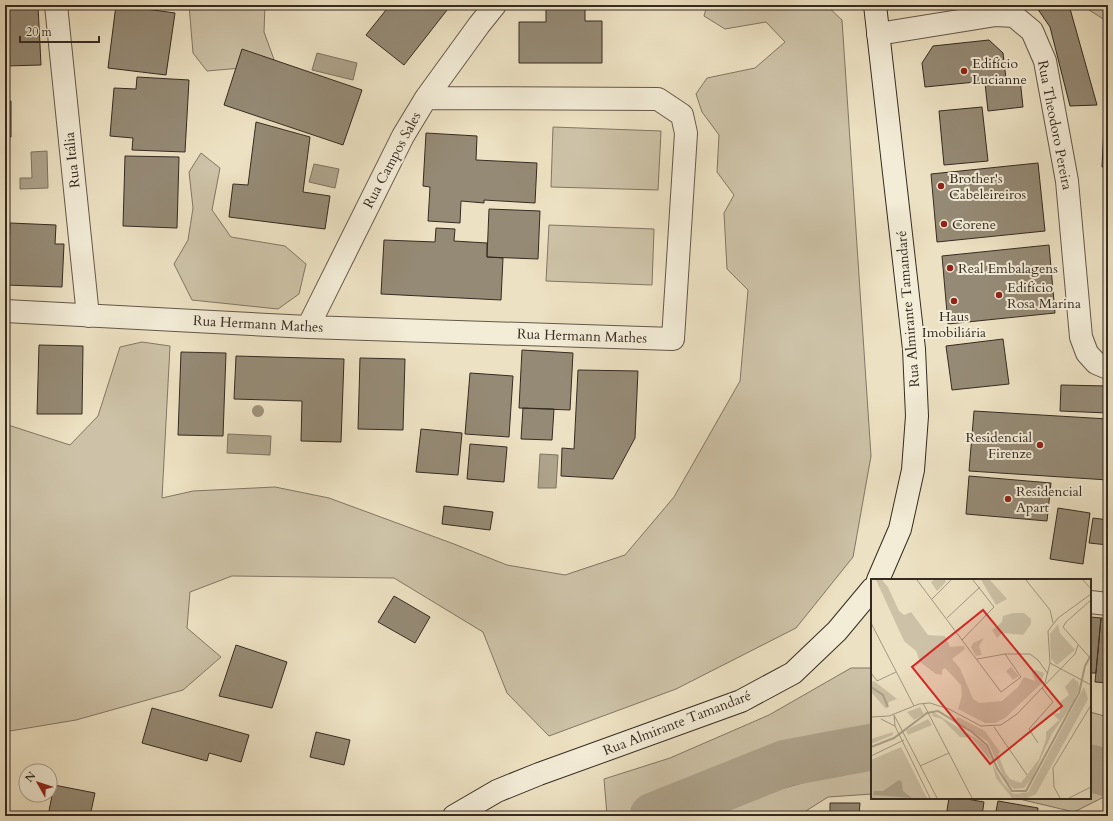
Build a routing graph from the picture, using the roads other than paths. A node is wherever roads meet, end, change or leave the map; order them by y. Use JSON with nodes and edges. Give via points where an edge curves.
{"nodes":[{"id":1,"x":56,"y":5,"type":"edge"},
{"id":2,"x":495,"y":5,"type":"edge"},
{"id":3,"x":866,"y":5,"type":"edge"},
{"id":4,"x":875,"y":5,"type":"edge"},
{"id":5,"x":878,"y":34,"type":"junction"},
{"id":6,"x":426,"y":98,"type":"junction"},
{"id":7,"x":5,"y":311,"type":"edge"},
{"id":8,"x":88,"y":316,"type":"junction"},
{"id":9,"x":308,"y":327,"type":"junction"},
{"id":10,"x":1108,"y":368,"type":"edge"},
{"id":11,"x":878,"y":579,"type":"edge"},
{"id":12,"x":871,"y":590,"type":"edge"},
{"id":13,"x":1091,"y":602,"type":"edge"},
{"id":14,"x":1108,"y":604,"type":"edge"},
{"id":15,"x":454,"y":816,"type":"edge"}],
"edges":[{"from":1,"to":8,"type":"street","name":"Rua Itália"},
{"from":2,"to":6,"type":"street","name":"Rua Campos Sales"},
{"from":3,"to":5,"type":"street","name":"Rua Almirante Tamandaré"},
{"from":4,"to":5,"type":"street","name":"Rua Almirante Tamandaré"},
{"from":5,"to":10,"type":"street","name":"Rua Theodoro Pereira","via":[[996,15],[1014,16],[1032,31],[1045,61],[1068,181],[1081,337],[1087,353],[1096,363]]},
{"from":5,"to":11,"type":"street","name":"Rua Almirante Tamandaré","via":[[914,348],[917,416],[912,470],[900,529]]},
{"from":6,"to":9,"type":"street","name":"Rua Campos Sales","via":[[403,136]]},
{"from":6,"to":9,"type":"street","name":"Rua Hermann Mathes","via":[[658,99],[682,115],[686,133],[673,338]]},
{"from":7,"to":8,"type":"street","name":"Rua Hermann Mathes"},
{"from":8,"to":9,"type":"street","name":"Rua Hermann Mathes"},
{"from":12,"to":15,"type":"street","name":"Rua Almirante Tamandaré","via":[[837,630],[793,673],[741,701],[497,791]]},
{"from":13,"to":14,"type":"street"}]}
